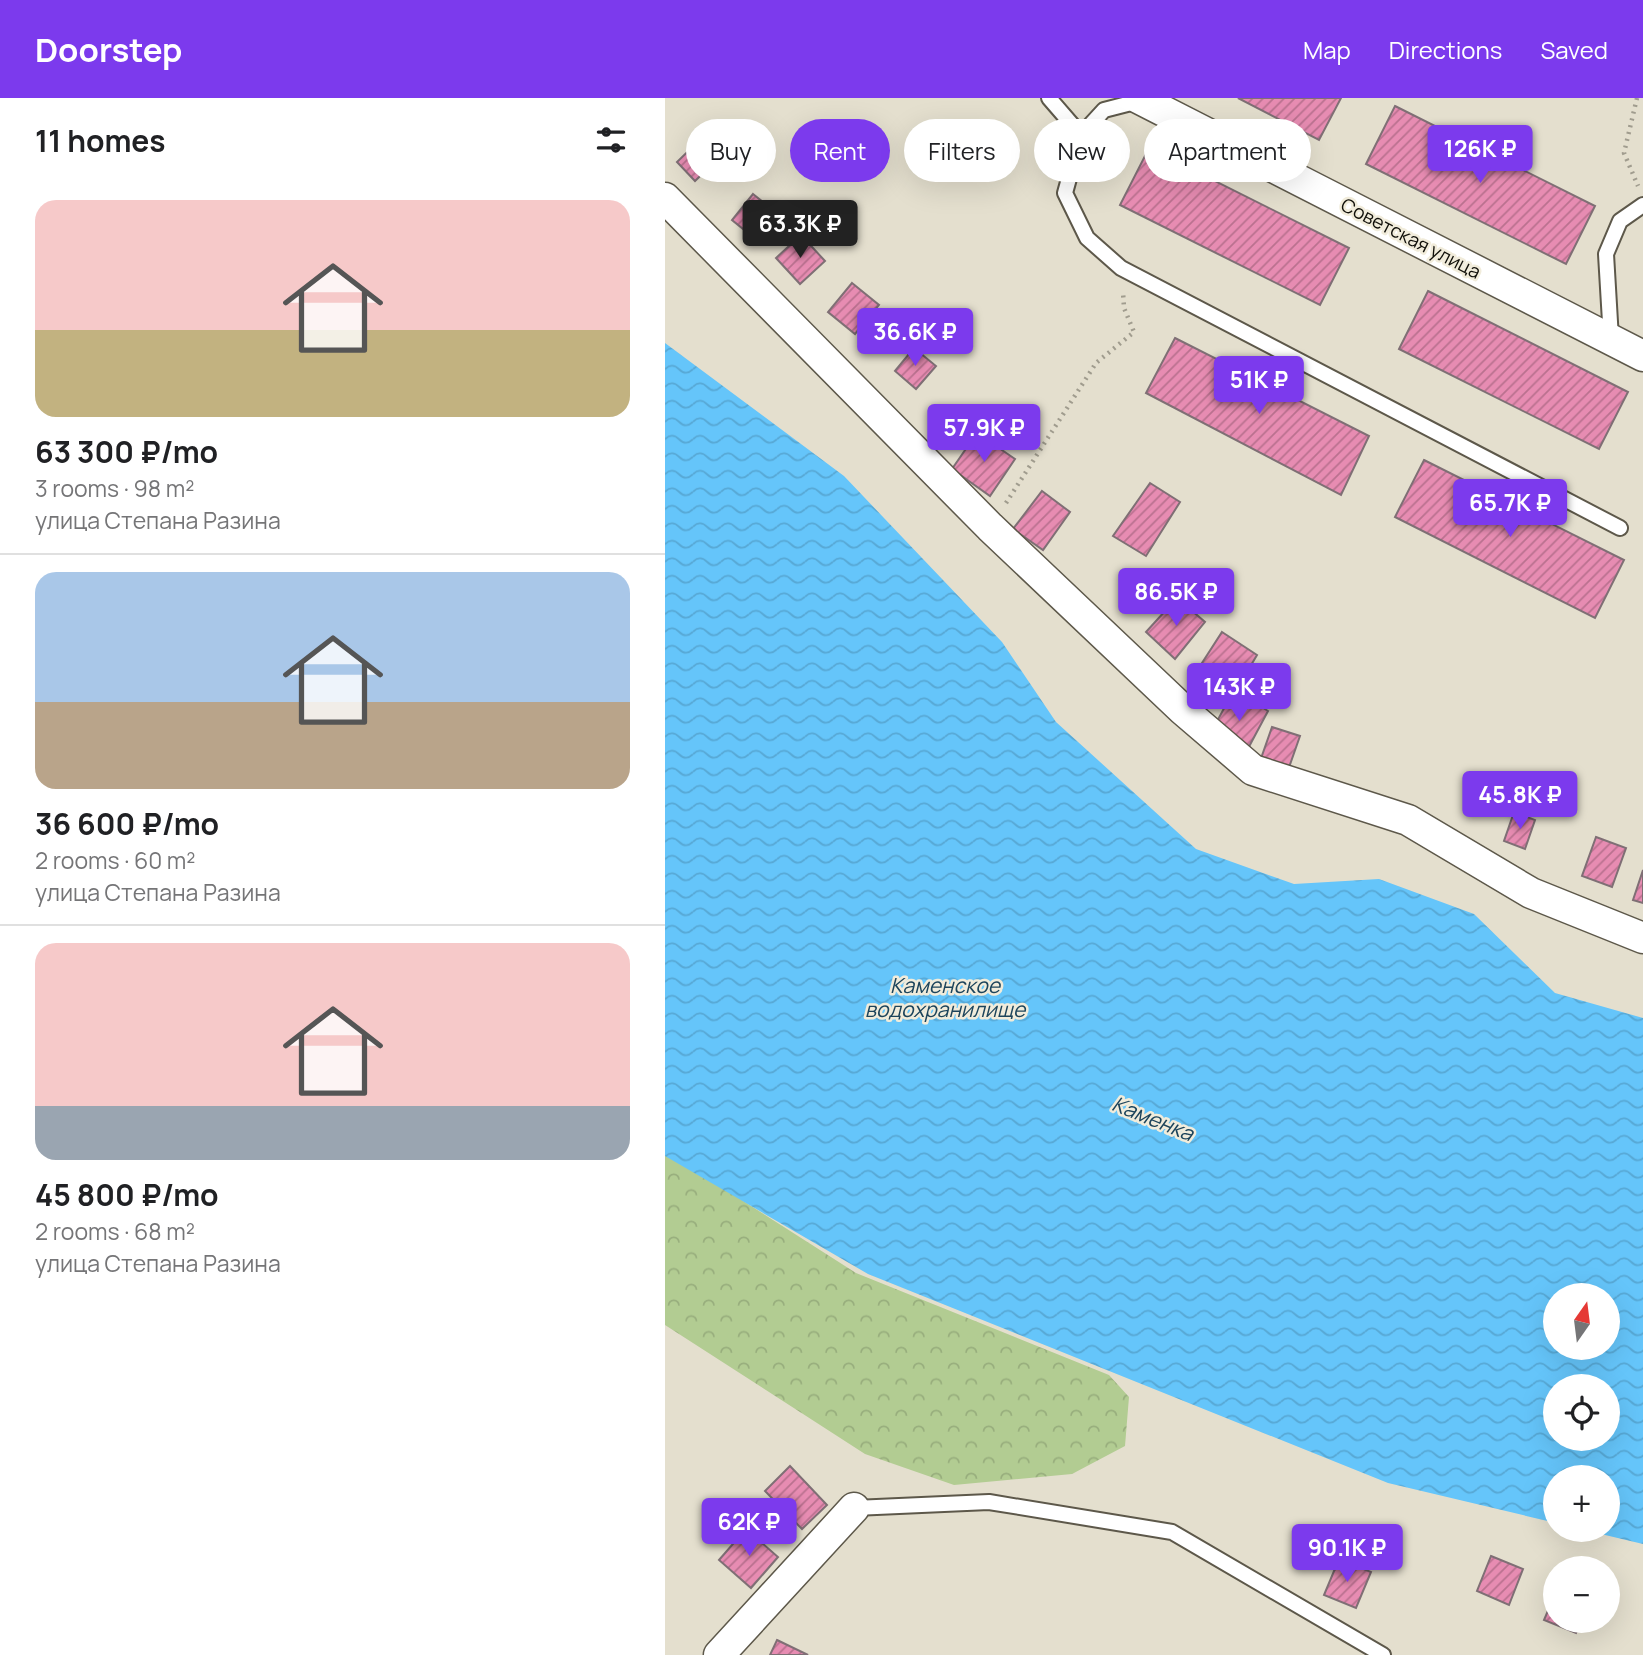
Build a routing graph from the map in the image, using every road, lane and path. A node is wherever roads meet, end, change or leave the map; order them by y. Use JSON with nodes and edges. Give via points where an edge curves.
{"nodes":[{"id":1,"x":1049,"y":98,"type":"edge"},
{"id":2,"x":1637,"y":98,"type":"edge"},
{"id":3,"x":1141,"y":99,"type":"edge"},
{"id":4,"x":1067,"y":119,"type":"edge"},
{"id":5,"x":1096,"y":119,"type":"edge"},
{"id":6,"x":1068,"y":182,"type":"edge"},
{"id":7,"x":665,"y":198,"type":"edge"},
{"id":8,"x":1642,"y":200,"type":"edge"},
{"id":9,"x":1121,"y":268,"type":"junction"},
{"id":10,"x":1611,"y":340,"type":"junction"},
{"id":11,"x":1643,"y":356,"type":"edge"},
{"id":12,"x":990,"y":527,"type":"junction"},
{"id":13,"x":1620,"y":528,"type":"dead end"},
{"id":14,"x":1643,"y":937,"type":"edge"},
{"id":15,"x":854,"y":1508,"type":"joint"},
{"id":16,"x":719,"y":1655,"type":"edge"},
{"id":17,"x":1383,"y":1655,"type":"edge"}],
"edges":[{"from":1,"to":4,"type":"lane"},
{"from":2,"to":8,"type":"path","via":[[1624,153]]},
{"from":3,"to":5,"type":"lane","via":[[1104,110]]},
{"from":3,"to":10,"type":"street","name":"Советская улица"},
{"from":6,"to":9,"type":"lane","via":[[1065,193],[1087,238]]},
{"from":7,"to":12,"type":"street"},
{"from":8,"to":10,"type":"lane","via":[[1620,221],[1606,254]]},
{"from":9,"to":12,"type":"path","via":[[1124,308],[1134,332],[1096,363]]},
{"from":9,"to":13,"type":"lane"},
{"from":10,"to":11,"type":"street","name":"Советская улица"},
{"from":12,"to":14,"type":"street","via":[[1253,770],[1408,820],[1531,893]]},
{"from":15,"to":16,"type":"street"},
{"from":15,"to":17,"type":"lane","via":[[989,1502],[1172,1532]]}]}
